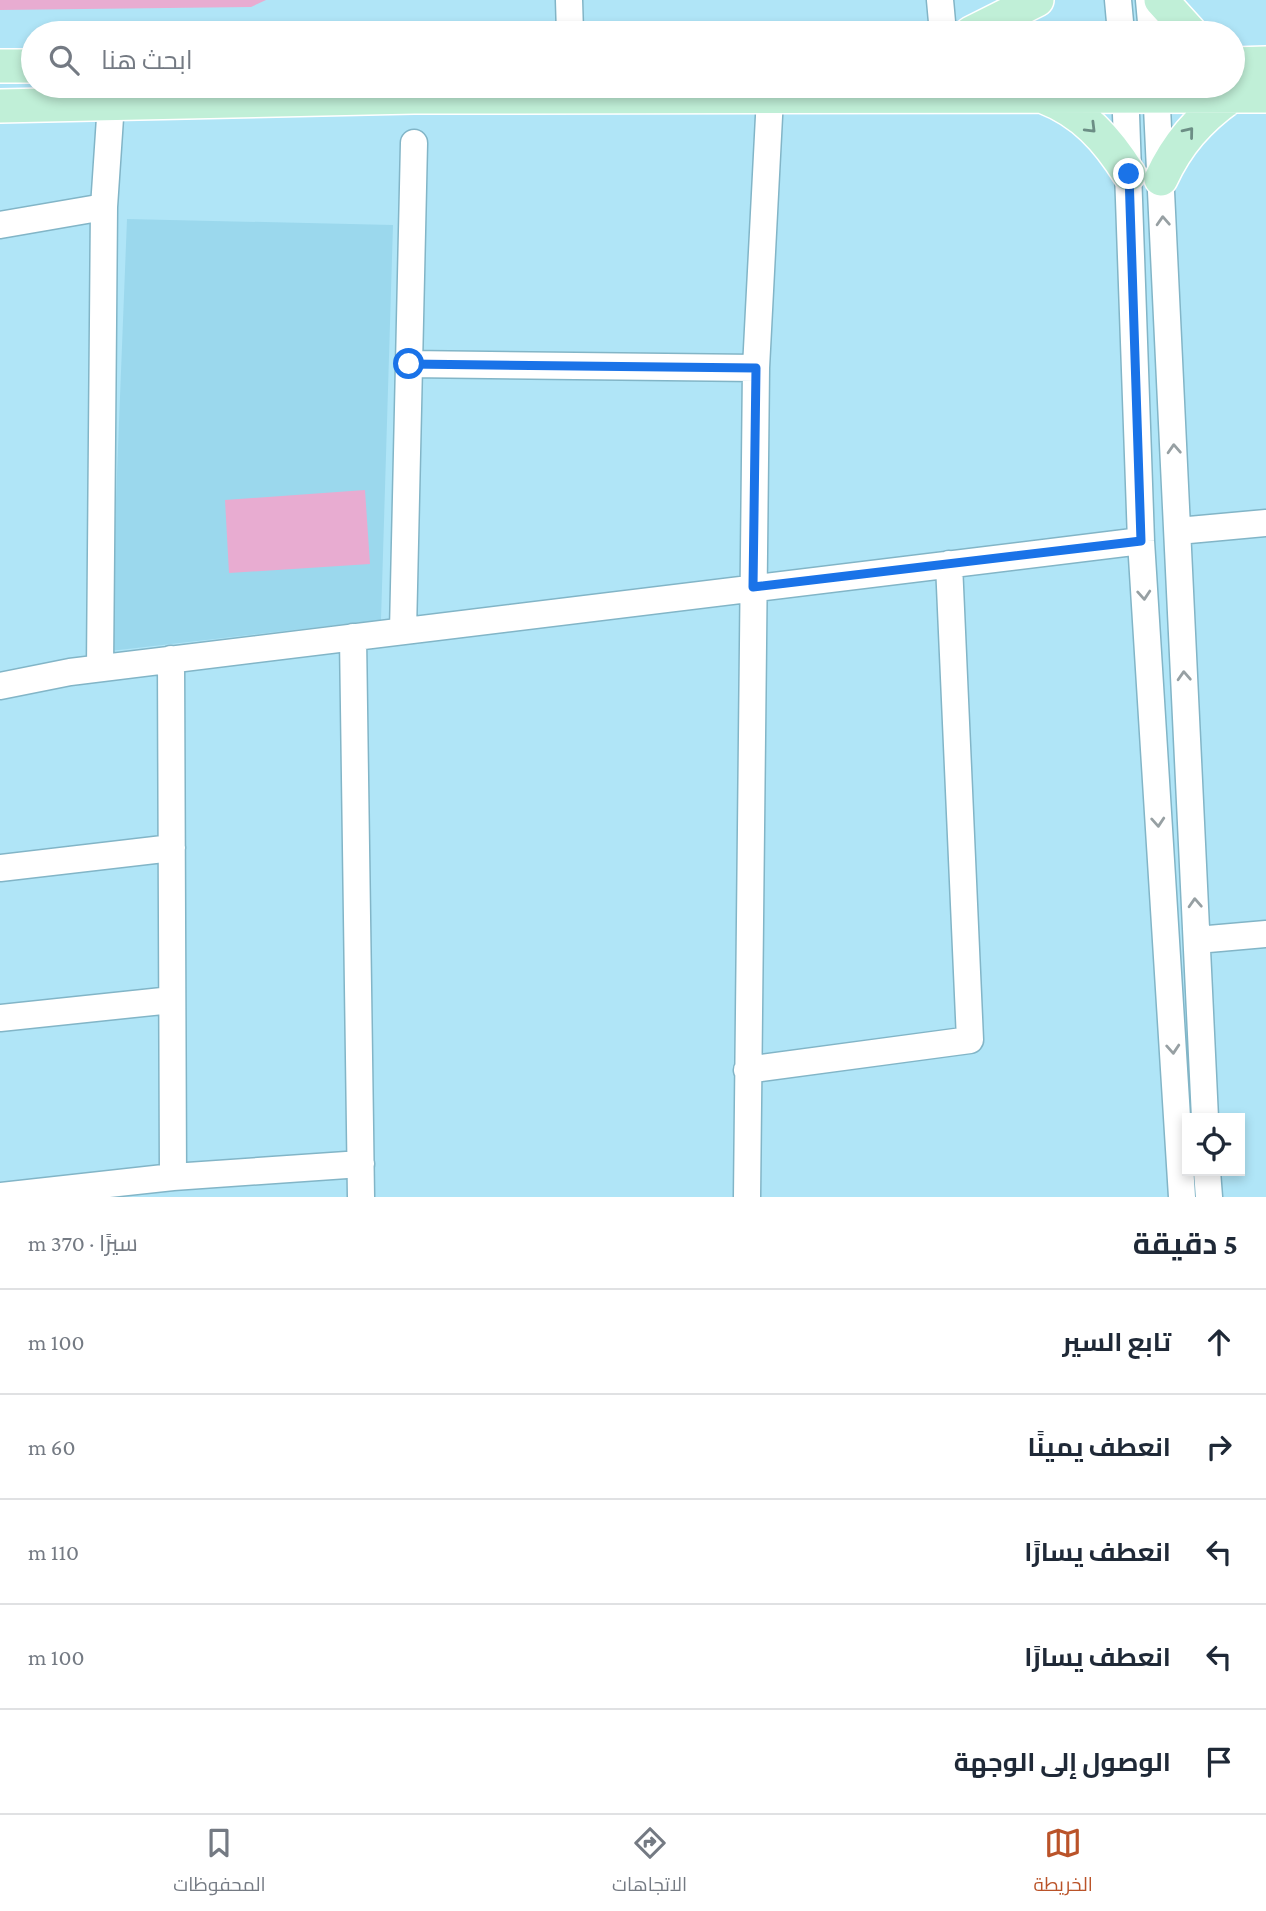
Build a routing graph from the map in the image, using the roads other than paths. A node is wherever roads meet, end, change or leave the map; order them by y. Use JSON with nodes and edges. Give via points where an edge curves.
{"nodes":[{"id":1,"x":569,"y":0,"type":"edge"},
{"id":2,"x":940,"y":0,"type":"edge"},
{"id":3,"x":1037,"y":0,"type":"edge"},
{"id":4,"x":1118,"y":0,"type":"edge"},
{"id":5,"x":1149,"y":0,"type":"edge"},
{"id":6,"x":1160,"y":0,"type":"edge"},
{"id":7,"x":570,"y":21,"type":"edge"},
{"id":8,"x":942,"y":21,"type":"edge"},
{"id":9,"x":995,"y":21,"type":"edge"},
{"id":10,"x":1120,"y":21,"type":"edge"},
{"id":11,"x":1151,"y":21,"type":"edge"},
{"id":12,"x":1180,"y":21,"type":"edge"},
{"id":13,"x":1266,"y":63,"type":"edge"},
{"id":14,"x":1245,"y":64,"type":"edge"},
{"id":15,"x":21,"y":65,"type":"edge"},
{"id":16,"x":0,"y":66,"type":"edge"},
{"id":17,"x":1266,"y":96,"type":"edge"},
{"id":18,"x":1245,"y":97,"type":"edge"},
{"id":19,"x":353,"y":98,"type":"edge"},
{"id":20,"x":769,"y":98,"type":"edge"},
{"id":21,"x":1045,"y":98,"type":"edge"},
{"id":22,"x":1141,"y":98,"type":"edge"},
{"id":23,"x":1229,"y":98,"type":"edge"},
{"id":24,"x":111,"y":103,"type":"junction"},
{"id":25,"x":0,"y":106,"type":"edge"},
{"id":26,"x":414,"y":143,"type":"dead end"},
{"id":27,"x":1145,"y":176,"type":"junction"},
{"id":28,"x":104,"y":208,"type":"junction"},
{"id":29,"x":0,"y":225,"type":"edge"},
{"id":30,"x":409,"y":364,"type":"junction"},
{"id":31,"x":756,"y":368,"type":"junction"},
{"id":32,"x":1266,"y":523,"type":"edge"},
{"id":33,"x":1178,"y":531,"type":"junction"},
{"id":34,"x":1141,"y":541,"type":"junction"},
{"id":35,"x":949,"y":564,"type":"junction"},
{"id":36,"x":753,"y":587,"type":"junction"},
{"id":37,"x":403,"y":631,"type":"junction"},
{"id":38,"x":353,"y":637,"type":"junction"},
{"id":39,"x":171,"y":659,"type":"junction"},
{"id":40,"x":100,"y":668,"type":"junction"},
{"id":41,"x":0,"y":686,"type":"edge"},
{"id":42,"x":172,"y":848,"type":"junction"},
{"id":43,"x":0,"y":868,"type":"edge"},
{"id":44,"x":1266,"y":934,"type":"edge"},
{"id":45,"x":1197,"y":940,"type":"junction"},
{"id":46,"x":172,"y":1000,"type":"junction"},
{"id":47,"x":0,"y":1018,"type":"edge"},
{"id":48,"x":747,"y":1070,"type":"junction"},
{"id":49,"x":1205,"y":1113,"type":"edge"},
{"id":50,"x":361,"y":1164,"type":"junction"},
{"id":51,"x":1207,"y":1176,"type":"edge"},
{"id":52,"x":173,"y":1177,"type":"junction"},
{"id":53,"x":0,"y":1196,"type":"edge"},
{"id":54,"x":361,"y":1197,"type":"edge"},
{"id":55,"x":747,"y":1197,"type":"edge"},
{"id":56,"x":1182,"y":1197,"type":"edge"},
{"id":57,"x":1209,"y":1197,"type":"edge"}],
"edges":[{"from":1,"to":7,"type":"street"},
{"from":2,"to":8,"type":"street"},
{"from":3,"to":9,"type":"main road"},
{"from":4,"to":10,"type":"street"},
{"from":5,"to":11,"type":"street"},
{"from":6,"to":12,"type":"main road"},
{"from":13,"to":14,"type":"main road"},
{"from":15,"to":16,"type":"main road"},
{"from":17,"to":18,"type":"main road"},
{"from":19,"to":24,"type":"main road"},
{"from":20,"to":31,"type":"street"},
{"from":21,"to":27,"type":"main road","one_way":true,"via":[[1066,106]]},
{"from":22,"to":27,"type":"street"},
{"from":27,"to":23,"type":"main road","one_way":true},
{"from":24,"to":25,"type":"main road"},
{"from":24,"to":28,"type":"street"},
{"from":26,"to":30,"type":"street"},
{"from":33,"to":27,"type":"street","one_way":true},
{"from":27,"to":34,"type":"street"},
{"from":28,"to":29,"type":"street"},
{"from":28,"to":40,"type":"street"},
{"from":30,"to":31,"type":"street"},
{"from":30,"to":37,"type":"street"},
{"from":31,"to":36,"type":"street"},
{"from":32,"to":33,"type":"street"},
{"from":45,"to":33,"type":"street","one_way":true},
{"from":34,"to":35,"type":"street"},
{"from":34,"to":56,"type":"street","one_way":true},
{"from":35,"to":36,"type":"street"},
{"from":35,"to":48,"type":"street","via":[[970,1040]]},
{"from":36,"to":37,"type":"street"},
{"from":36,"to":48,"type":"street"},
{"from":37,"to":38,"type":"street"},
{"from":38,"to":39,"type":"street"},
{"from":38,"to":50,"type":"street"},
{"from":39,"to":40,"type":"street"},
{"from":39,"to":42,"type":"street"},
{"from":40,"to":41,"type":"street"},
{"from":42,"to":43,"type":"street"},
{"from":42,"to":46,"type":"street"},
{"from":44,"to":45,"type":"street"},
{"from":45,"to":49,"type":"street"},
{"from":46,"to":47,"type":"street"},
{"from":46,"to":52,"type":"street"},
{"from":48,"to":55,"type":"street"},
{"from":50,"to":52,"type":"street"},
{"from":50,"to":54,"type":"street"},
{"from":51,"to":57,"type":"street"},
{"from":52,"to":53,"type":"street"}]}
